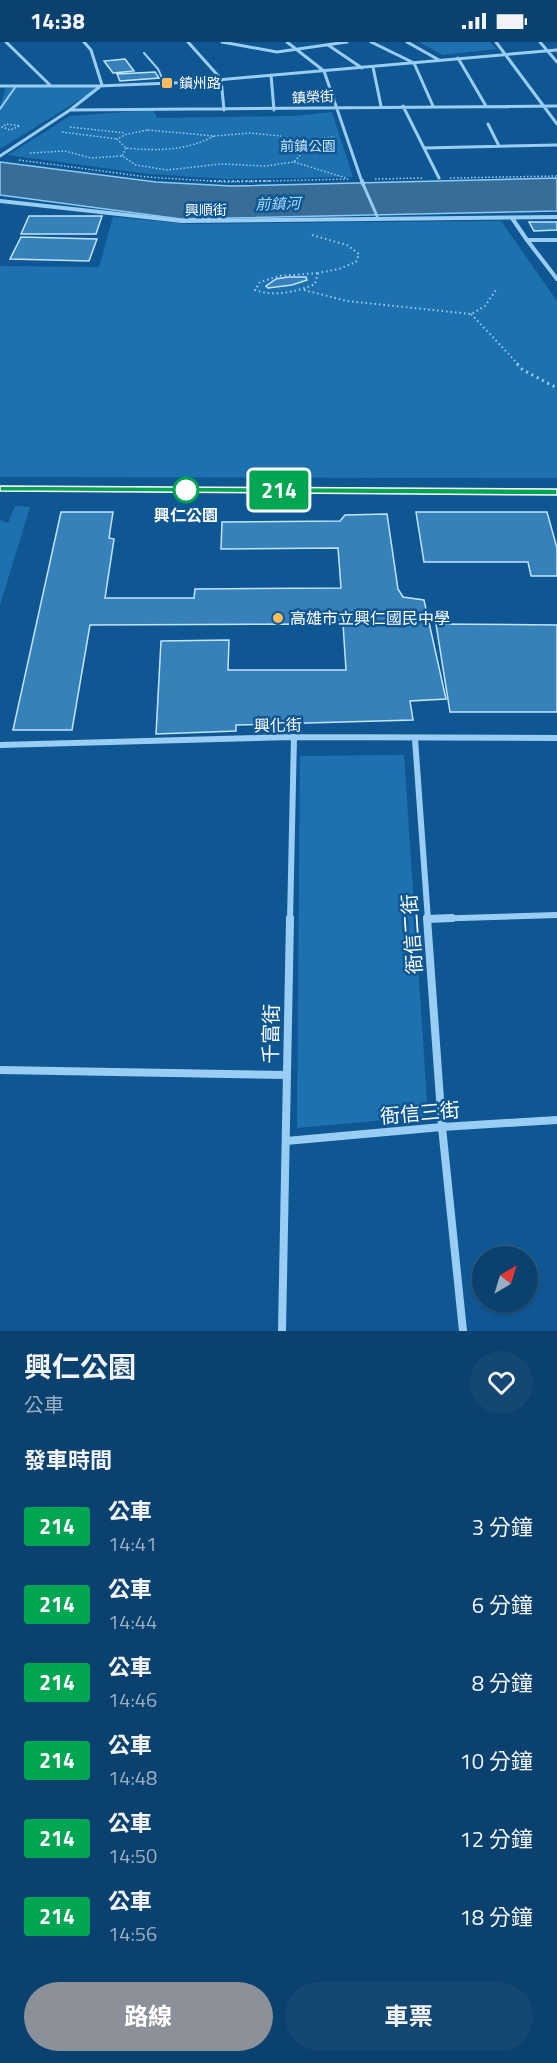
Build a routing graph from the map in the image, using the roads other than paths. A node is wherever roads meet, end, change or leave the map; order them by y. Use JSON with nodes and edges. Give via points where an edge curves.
{"nodes":[{"id":1,"x":6,"y":42,"type":"edge"},
{"id":2,"x":84,"y":42,"type":"edge"},
{"id":3,"x":188,"y":42,"type":"edge"},
{"id":4,"x":222,"y":42,"type":"edge"},
{"id":5,"x":287,"y":42,"type":"edge"},
{"id":6,"x":347,"y":42,"type":"edge"},
{"id":7,"x":371,"y":42,"type":"edge"},
{"id":8,"x":407,"y":42,"type":"edge"},
{"id":9,"x":496,"y":42,"type":"edge"},
{"id":10,"x":540,"y":42,"type":"edge"},
{"id":11,"x":328,"y":45,"type":"junction"},
{"id":12,"x":296,"y":49,"type":"junction"},
{"id":13,"x":547,"y":50,"type":"junction"},
{"id":14,"x":557,"y":50,"type":"edge"},
{"id":15,"x":504,"y":52,"type":"junction"},
{"id":16,"x":144,"y":53,"type":"dead end"},
{"id":17,"x":458,"y":58,"type":"junction"},
{"id":18,"x":440,"y":60,"type":"junction"},
{"id":19,"x":414,"y":63,"type":"junction"},
{"id":20,"x":557,"y":63,"type":"edge"},
{"id":21,"x":373,"y":67,"type":"junction"},
{"id":22,"x":363,"y":68,"type":"junction"},
{"id":23,"x":324,"y":71,"type":"junction"},
{"id":24,"x":271,"y":75,"type":"junction"},
{"id":25,"x":221,"y":79,"type":"junction"},
{"id":26,"x":164,"y":82,"type":"junction"},
{"id":27,"x":102,"y":85,"type":"junction"},
{"id":28,"x":0,"y":86,"type":"edge"},
{"id":29,"x":16,"y":86,"type":"junction"},
{"id":30,"x":51,"y":86,"type":"junction"},
{"id":31,"x":381,"y":106,"type":"junction"},
{"id":32,"x":403,"y":106,"type":"junction"},
{"id":33,"x":433,"y":106,"type":"junction"},
{"id":34,"x":486,"y":106,"type":"junction"},
{"id":35,"x":543,"y":106,"type":"junction"},
{"id":36,"x":557,"y":106,"type":"edge"},
{"id":37,"x":337,"y":107,"type":"junction"},
{"id":38,"x":0,"y":109,"type":"edge"},
{"id":39,"x":70,"y":110,"type":"junction"},
{"id":40,"x":224,"y":110,"type":"junction"},
{"id":41,"x":274,"y":110,"type":"junction"},
{"id":42,"x":488,"y":124,"type":"dead end"},
{"id":43,"x":557,"y":124,"type":"edge"},
{"id":44,"x":557,"y":145,"type":"edge"},
{"id":45,"x":499,"y":146,"type":"junction"},
{"id":46,"x":425,"y":148,"type":"junction"},
{"id":47,"x":0,"y":156,"type":"edge"},
{"id":48,"x":439,"y":178,"type":"road end"},
{"id":49,"x":362,"y":181,"type":"joint"},
{"id":50,"x":0,"y":201,"type":"edge"},
{"id":51,"x":377,"y":217,"type":"junction"},
{"id":52,"x":557,"y":217,"type":"edge"},
{"id":53,"x":513,"y":218,"type":"junction"},
{"id":54,"x":527,"y":240,"type":"junction"},
{"id":55,"x":557,"y":240,"type":"edge"},
{"id":56,"x":557,"y":279,"type":"edge"},
{"id":57,"x":0,"y":489,"type":"edge"},
{"id":58,"x":557,"y":492,"type":"edge"},
{"id":59,"x":294,"y":737,"type":"junction"},
{"id":60,"x":557,"y":738,"type":"edge"},
{"id":61,"x":416,"y":739,"type":"junction"},
{"id":62,"x":0,"y":745,"type":"edge"},
{"id":63,"x":557,"y":915,"type":"edge"},
{"id":64,"x":428,"y":919,"type":"junction"},
{"id":65,"x":0,"y":1070,"type":"edge"},
{"id":66,"x":287,"y":1075,"type":"junction"},
{"id":67,"x":557,"y":1120,"type":"edge"},
{"id":68,"x":442,"y":1127,"type":"junction"},
{"id":69,"x":285,"y":1141,"type":"junction"},
{"id":70,"x":282,"y":1331,"type":"edge"},
{"id":71,"x":463,"y":1331,"type":"edge"}],
"edges":[{"from":1,"to":30,"type":"street"},
{"from":2,"to":27,"type":"street","via":[[91,50]]},
{"from":3,"to":25,"type":"street"},
{"from":4,"to":12,"type":"street","via":[[277,52]]},
{"from":5,"to":12,"type":"street"},
{"from":6,"to":11,"type":"street"},
{"from":7,"to":19,"type":"street"},
{"from":8,"to":18,"type":"street"},
{"from":9,"to":15,"type":"street"},
{"from":10,"to":13,"type":"street"},
{"from":11,"to":12,"type":"street"},
{"from":11,"to":22,"type":"street"},
{"from":12,"to":23,"type":"street"},
{"from":13,"to":14,"type":"street"},
{"from":13,"to":15,"type":"street"},
{"from":13,"to":20,"type":"street"},
{"from":15,"to":17,"type":"street"},
{"from":15,"to":35,"type":"street"},
{"from":16,"to":26,"type":"lane"},
{"from":17,"to":18,"type":"street"},
{"from":17,"to":34,"type":"street"},
{"from":18,"to":19,"type":"street"},
{"from":19,"to":21,"type":"street"},
{"from":19,"to":33,"type":"street"},
{"from":21,"to":22,"type":"street"},
{"from":21,"to":31,"type":"street"},
{"from":22,"to":23,"type":"street"},
{"from":23,"to":24,"type":"street"},
{"from":23,"to":37,"type":"street"},
{"from":24,"to":25,"type":"street"},
{"from":24,"to":41,"type":"street"},
{"from":25,"to":26,"type":"street"},
{"from":25,"to":40,"type":"street"},
{"from":26,"to":27,"type":"street"},
{"from":27,"to":30,"type":"street"},
{"from":27,"to":39,"type":"street"},
{"from":28,"to":29,"type":"street"},
{"from":29,"to":30,"type":"street"},
{"from":29,"to":38,"type":"lane"},
{"from":31,"to":32,"type":"street","name":"鎮榮街"},
{"from":31,"to":37,"type":"street","name":"鎮榮街"},
{"from":32,"to":33,"type":"street","name":"鎮榮街"},
{"from":32,"to":46,"type":"street"},
{"from":33,"to":34,"type":"street","name":"鎮榮街"},
{"from":34,"to":35,"type":"street","name":"鎮榮街"},
{"from":35,"to":36,"type":"street","name":"鎮榮街"},
{"from":35,"to":43,"type":"street"},
{"from":37,"to":41,"type":"street","name":"鎮榮街"},
{"from":37,"to":49,"type":"street"},
{"from":39,"to":40,"type":"street","name":"鎮榮街"},
{"from":39,"to":47,"type":"street"},
{"from":40,"to":41,"type":"street","name":"鎮榮街"},
{"from":42,"to":45,"type":"street"},
{"from":44,"to":45,"type":"street"},
{"from":45,"to":46,"type":"street"},
{"from":46,"to":48,"type":"street"},
{"from":49,"to":51,"type":"lane"},
{"from":50,"to":51,"type":"street","name":"興順街","via":[[182,221]]},
{"from":51,"to":53,"type":"street","name":"興順街"},
{"from":52,"to":53,"type":"street","name":"興順街"},
{"from":53,"to":54,"type":"street"},
{"from":54,"to":55,"type":"street"},
{"from":54,"to":56,"type":"street"},
{"from":57,"to":58,"type":"street"},
{"from":59,"to":61,"type":"street","name":"興化街"},
{"from":59,"to":62,"type":"street","name":"興化街"},
{"from":59,"to":66,"type":"street","name":"千富街"},
{"from":60,"to":61,"type":"street","name":"興化街"},
{"from":61,"to":64,"type":"street","name":"衙信二街"},
{"from":63,"to":64,"type":"street"},
{"from":64,"to":68,"type":"street","name":"衙信二街"},
{"from":65,"to":66,"type":"street"},
{"from":66,"to":69,"type":"street","name":"千富街"},
{"from":67,"to":68,"type":"street","name":"衙信三街"},
{"from":68,"to":69,"type":"street","name":"衙信三街"},
{"from":68,"to":71,"type":"street","name":"衙信二街"},
{"from":69,"to":70,"type":"street","name":"千富街"}]}
